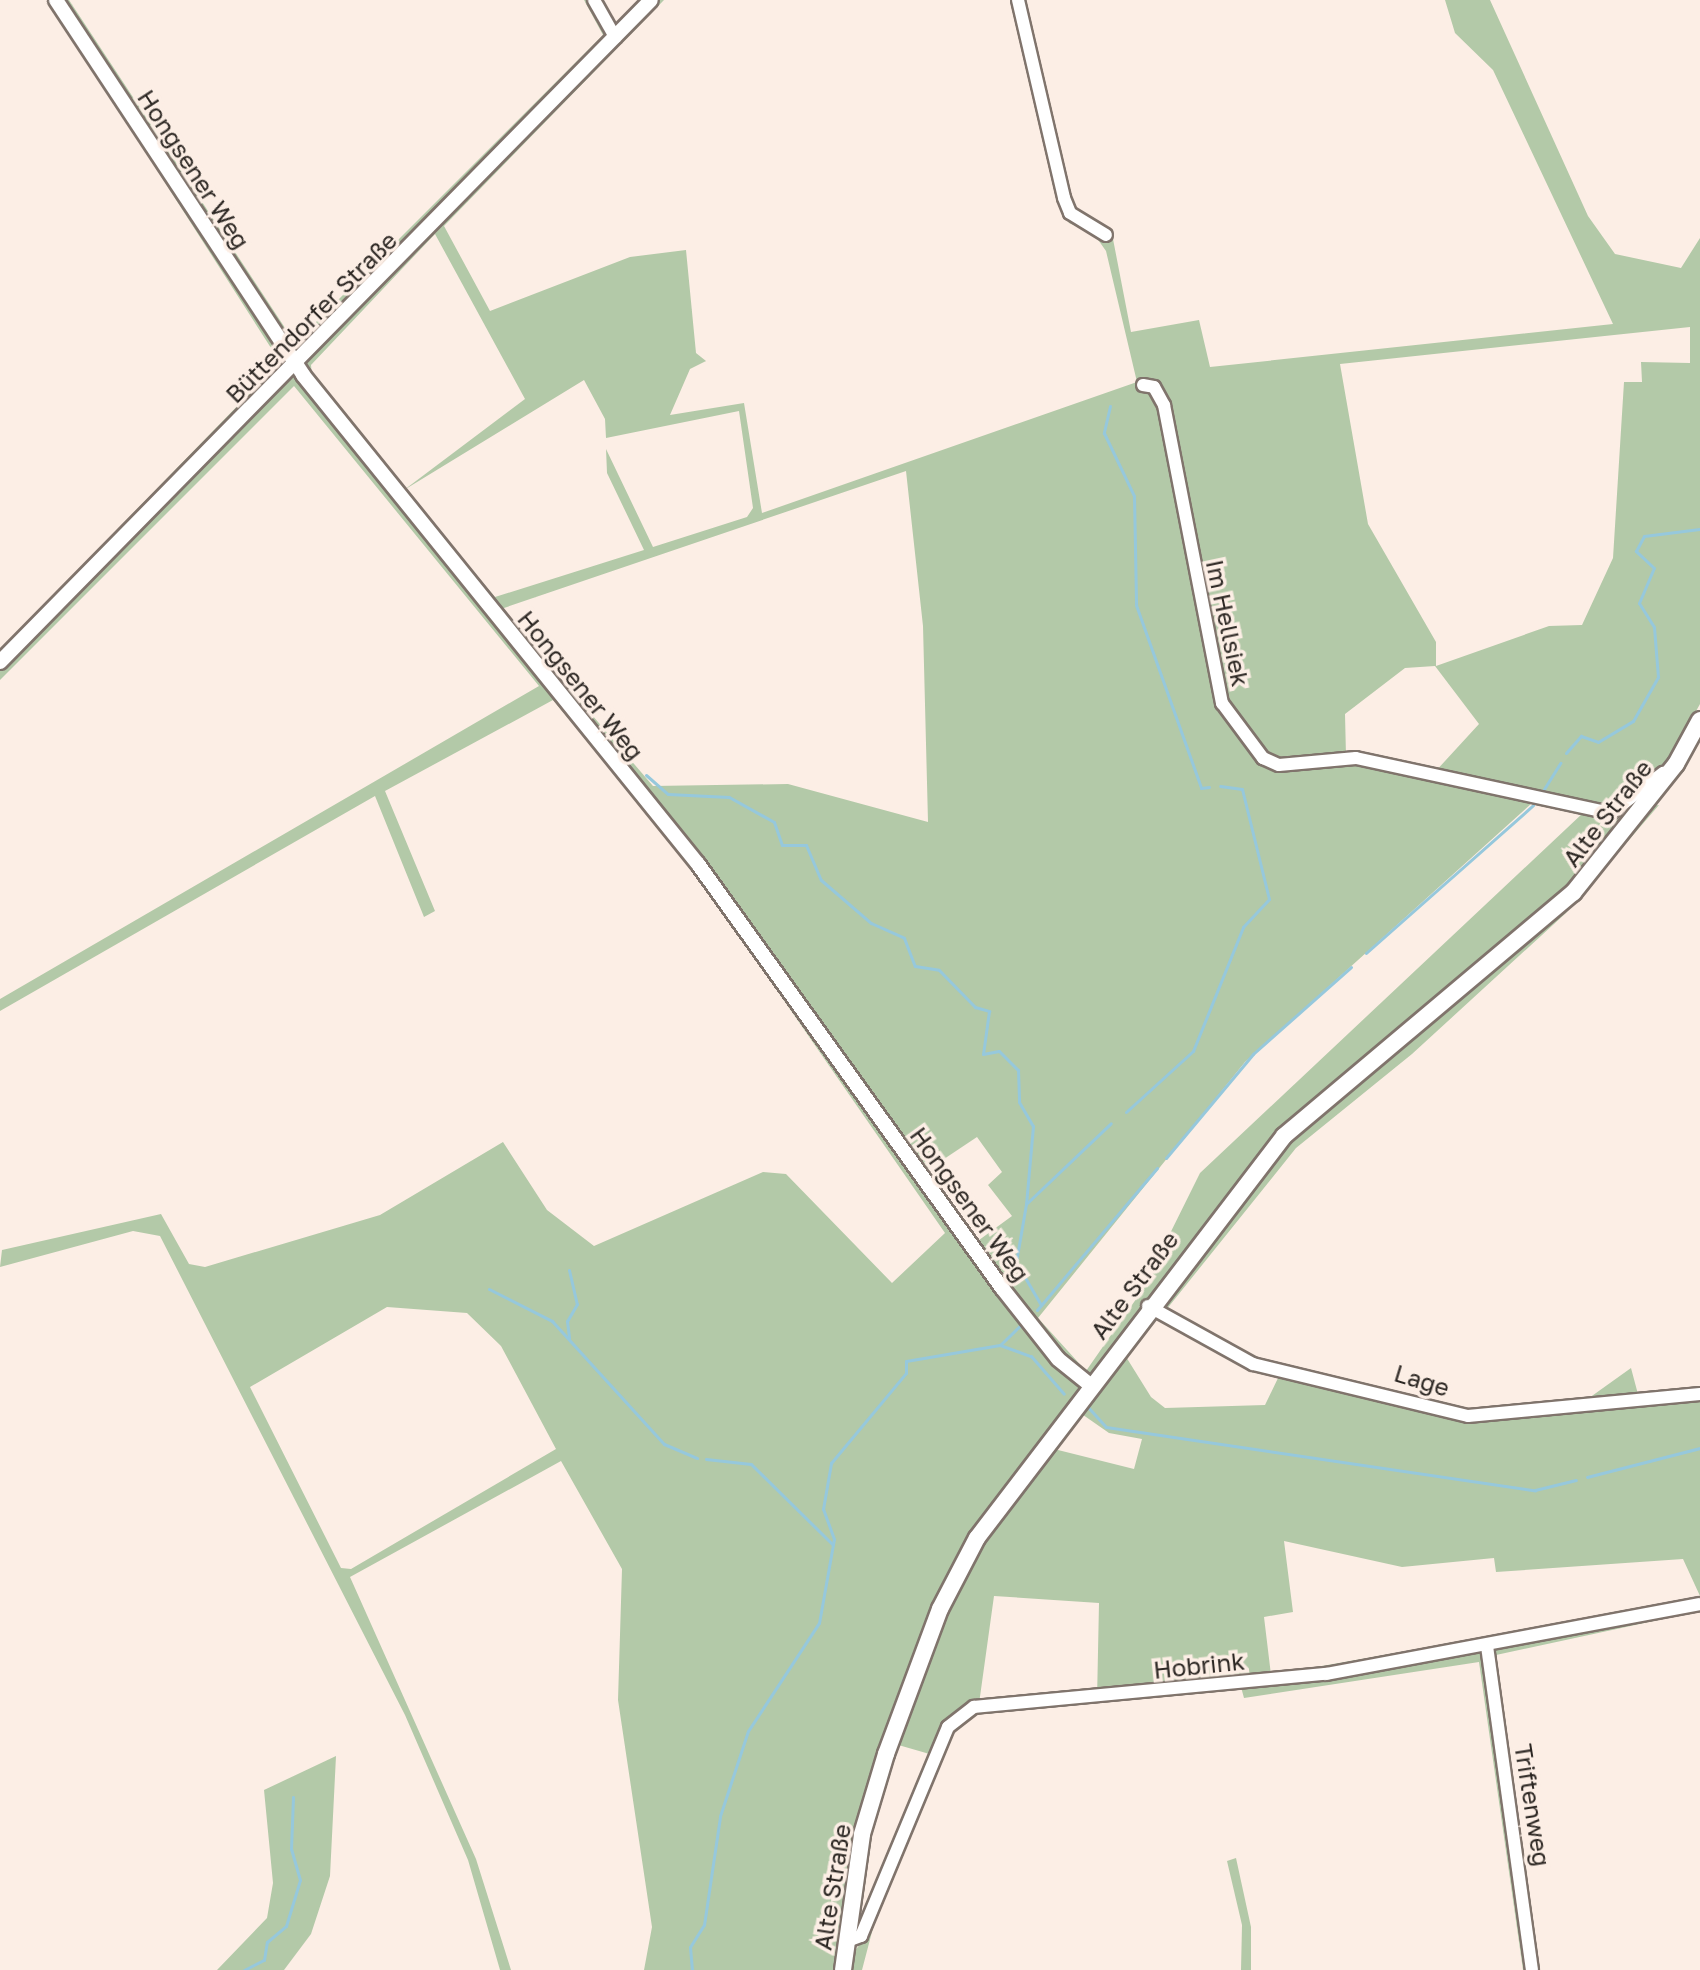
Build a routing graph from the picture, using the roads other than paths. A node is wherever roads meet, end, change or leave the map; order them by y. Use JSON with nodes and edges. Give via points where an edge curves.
{"nodes":[{"id":1,"x":56,"y":0,"type":"edge"},
{"id":2,"x":594,"y":0,"type":"edge"},
{"id":3,"x":651,"y":0,"type":"edge"},
{"id":4,"x":1018,"y":0,"type":"edge"},
{"id":5,"x":615,"y":37,"type":"junction"},
{"id":6,"x":1106,"y":235,"type":"dead end"},
{"id":7,"x":296,"y":365,"type":"junction"},
{"id":8,"x":1143,"y":385,"type":"dead end"},
{"id":9,"x":0,"y":662,"type":"edge"},
{"id":10,"x":1700,"y":720,"type":"edge"},
{"id":11,"x":1676,"y":764,"type":"junction"},
{"id":12,"x":1418,"y":773,"type":"joint"},
{"id":13,"x":1148,"y":1306,"type":"junction"},
{"id":14,"x":1089,"y":1384,"type":"junction"},
{"id":15,"x":1700,"y":1394,"type":"edge"},
{"id":16,"x":1700,"y":1604,"type":"edge"},
{"id":17,"x":1487,"y":1646,"type":"junction"},
{"id":18,"x":847,"y":1941,"type":"junction"},
{"id":19,"x":843,"y":1970,"type":"edge"},
{"id":20,"x":1532,"y":1970,"type":"edge"}],
"edges":[{"from":1,"to":7,"type":"street","name":"Hongsener Weg"},
{"from":2,"to":5,"type":"street"},
{"from":3,"to":5,"type":"street","name":"Büttendorfer Straße"},
{"from":4,"to":6,"type":"street","via":[[1064,198],[1070,213]]},
{"from":5,"to":7,"type":"street","name":"Büttendorfer Straße"},
{"from":7,"to":9,"type":"street","name":"Büttendorfer Straße"},
{"from":7,"to":14,"type":"street","name":"Hongsener Weg","via":[[698,864],[1002,1288],[1058,1359]]},
{"from":8,"to":12,"type":"street","name":"Im Hellsiek","via":[[1154,387],[1164,405],[1212,665],[1234,727],[1249,747],[1279,765],[1356,758]]},
{"from":10,"to":11,"type":"main road","name":"Alte Straße"},
{"from":11,"to":12,"type":"street","name":"Alte Straße","via":[[1611,813]]},
{"from":11,"to":13,"type":"main road","name":"Alte Straße","via":[[1573,893],[1284,1136]]},
{"from":13,"to":14,"type":"main road","name":"Alte Straße"},
{"from":13,"to":15,"type":"street","name":"Lage","via":[[1235,1358],[1468,1416]]},
{"from":14,"to":18,"type":"main road","name":"Alte Straße","via":[[977,1538],[940,1609],[862,1834]]},
{"from":16,"to":17,"type":"street","name":"Hobrink"},
{"from":17,"to":18,"type":"street","name":"Hobrink","via":[[1326,1674],[974,1707],[948,1727],[861,1936]]},
{"from":17,"to":20,"type":"street","name":"Triftenweg"},
{"from":18,"to":19,"type":"main road","name":"Alte Straße"}]}
